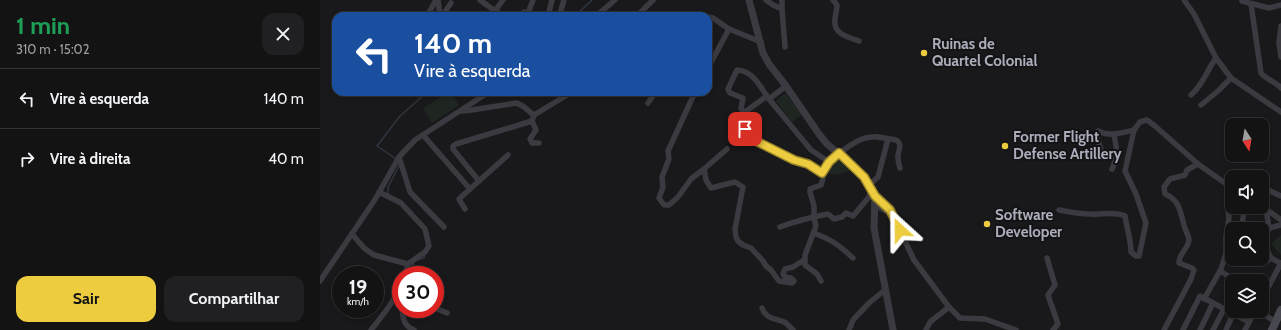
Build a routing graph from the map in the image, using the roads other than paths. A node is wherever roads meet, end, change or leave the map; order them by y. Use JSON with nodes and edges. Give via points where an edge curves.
{"nodes":[{"id":1,"x":437,"y":0,"type":"edge"},
{"id":2,"x":480,"y":0,"type":"edge"},
{"id":3,"x":503,"y":0,"type":"edge"},
{"id":4,"x":533,"y":0,"type":"edge"},
{"id":5,"x":552,"y":0,"type":"edge"},
{"id":6,"x":564,"y":0,"type":"edge"},
{"id":7,"x":615,"y":0,"type":"edge"},
{"id":8,"x":653,"y":0,"type":"edge"},
{"id":9,"x":749,"y":0,"type":"edge"},
{"id":10,"x":766,"y":0,"type":"edge"},
{"id":11,"x":782,"y":0,"type":"edge"},
{"id":12,"x":833,"y":0,"type":"edge"},
{"id":13,"x":1184,"y":0,"type":"edge"},
{"id":14,"x":1242,"y":1,"type":"dead end"},
{"id":15,"x":451,"y":3,"type":"dead end"},
{"id":16,"x":1252,"y":4,"type":"junction"},
{"id":17,"x":1281,"y":5,"type":"edge"},
{"id":18,"x":782,"y":9,"type":"junction"},
{"id":19,"x":561,"y":10,"type":"dead end"},
{"id":20,"x":495,"y":11,"type":"joint"},
{"id":21,"x":430,"y":12,"type":"edge"},
{"id":22,"x":440,"y":12,"type":"edge"},
{"id":23,"x":444,"y":12,"type":"edge"},
{"id":24,"x":528,"y":12,"type":"edge"},
{"id":25,"x":549,"y":12,"type":"edge"},
{"id":26,"x":601,"y":12,"type":"edge"},
{"id":27,"x":641,"y":12,"type":"edge"},
{"id":28,"x":712,"y":18,"type":"edge"},
{"id":29,"x":1281,"y":26,"type":"edge"},
{"id":30,"x":729,"y":30,"type":"junction"},
{"id":31,"x":860,"y":41,"type":"dead end"},
{"id":32,"x":761,"y":42,"type":"junction"},
{"id":33,"x":785,"y":46,"type":"dead end"},
{"id":34,"x":1281,"y":57,"type":"edge"},
{"id":35,"x":1216,"y":58,"type":"junction"},
{"id":36,"x":712,"y":61,"type":"edge"},
{"id":37,"x":1231,"y":78,"type":"junction"},
{"id":38,"x":786,"y":86,"type":"junction"},
{"id":39,"x":1281,"y":88,"type":"edge"},
{"id":40,"x":1191,"y":95,"type":"dead end"},
{"id":41,"x":481,"y":96,"type":"edge"},
{"id":42,"x":566,"y":96,"type":"edge"},
{"id":43,"x":653,"y":96,"type":"edge"},
{"id":44,"x":693,"y":96,"type":"edge"},
{"id":45,"x":768,"y":97,"type":"junction"},
{"id":46,"x":648,"y":103,"type":"dead end"},
{"id":47,"x":1202,"y":105,"type":"dead end"},
{"id":48,"x":461,"y":111,"type":"junction"},
{"id":49,"x":745,"y":112,"type":"junction"},
{"id":50,"x":1281,"y":112,"type":"edge"},
{"id":51,"x":533,"y":118,"type":"junction"},
{"id":52,"x":1134,"y":130,"type":"junction"},
{"id":53,"x":423,"y":135,"type":"junction"},
{"id":54,"x":1114,"y":135,"type":"junction"},
{"id":55,"x":888,"y":139,"type":"junction"},
{"id":56,"x":539,"y":143,"type":"dead end"},
{"id":57,"x":727,"y":149,"type":"dead end"},
{"id":58,"x":839,"y":153,"type":"junction"},
{"id":59,"x":1101,"y":153,"type":"dead end"},
{"id":60,"x":508,"y":155,"type":"dead end"},
{"id":61,"x":399,"y":157,"type":"junction"},
{"id":62,"x":829,"y":162,"type":"junction"},
{"id":63,"x":1198,"y":164,"type":"junction"},
{"id":64,"x":900,"y":168,"type":"dead end"},
{"id":65,"x":704,"y":169,"type":"junction"},
{"id":66,"x":1112,"y":169,"type":"dead end"},
{"id":67,"x":822,"y":173,"type":"junction"},
{"id":68,"x":479,"y":181,"type":"junction"},
{"id":69,"x":1225,"y":183,"type":"edge"},
{"id":70,"x":870,"y":186,"type":"junction"},
{"id":71,"x":470,"y":189,"type":"junction"},
{"id":72,"x":1269,"y":190,"type":"edge"},
{"id":73,"x":379,"y":192,"type":"junction"},
{"id":74,"x":875,"y":196,"type":"junction"},
{"id":75,"x":1281,"y":196,"type":"edge"},
{"id":76,"x":874,"y":205,"type":"junction"},
{"id":77,"x":466,"y":209,"type":"dead end"},
{"id":78,"x":886,"y":210,"type":"junction"},
{"id":79,"x":1059,"y":210,"type":"dead end"},
{"id":80,"x":1269,"y":211,"type":"edge"},
{"id":81,"x":874,"y":214,"type":"junction"},
{"id":82,"x":894,"y":216,"type":"junction"},
{"id":83,"x":814,"y":218,"type":"junction"},
{"id":84,"x":1281,"y":220,"type":"edge"},
{"id":85,"x":1281,"y":225,"type":"edge"},
{"id":86,"x":444,"y":226,"type":"dead end"},
{"id":87,"x":780,"y":227,"type":"dead end"},
{"id":88,"x":1269,"y":229,"type":"edge"},
{"id":89,"x":814,"y":233,"type":"junction"},
{"id":90,"x":352,"y":234,"type":"junction"},
{"id":91,"x":1269,"y":255,"type":"edge"},
{"id":92,"x":1225,"y":256,"type":"edge"},
{"id":93,"x":853,"y":258,"type":"dead end"},
{"id":94,"x":1047,"y":258,"type":"dead end"},
{"id":95,"x":1271,"y":258,"type":"joint"},
{"id":96,"x":804,"y":260,"type":"junction"},
{"id":97,"x":1281,"y":263,"type":"edge"},
{"id":98,"x":408,"y":264,"type":"joint"},
{"id":99,"x":1220,"y":270,"type":"junction"},
{"id":100,"x":1226,"y":274,"type":"edge"},
{"id":101,"x":320,"y":281,"type":"edge"},
{"id":102,"x":821,"y":281,"type":"dead end"},
{"id":103,"x":1269,"y":283,"type":"edge"},
{"id":104,"x":886,"y":289,"type":"junction"},
{"id":105,"x":1204,"y":299,"type":"junction"},
{"id":106,"x":1213,"y":303,"type":"junction"},
{"id":107,"x":392,"y":304,"type":"edge"},
{"id":108,"x":949,"y":307,"type":"junction"},
{"id":109,"x":762,"y":308,"type":"dead end"},
{"id":110,"x":1224,"y":309,"type":"joint"},
{"id":111,"x":1281,"y":310,"type":"edge"},
{"id":112,"x":444,"y":312,"type":"edge"},
{"id":113,"x":447,"y":313,"type":"dead end"},
{"id":114,"x":403,"y":318,"type":"edge"},
{"id":115,"x":1231,"y":318,"type":"edge"},
{"id":116,"x":1241,"y":318,"type":"edge"},
{"id":117,"x":1252,"y":318,"type":"edge"},
{"id":118,"x":1269,"y":318,"type":"edge"},
{"id":119,"x":1249,"y":322,"type":"junction"},
{"id":120,"x":1276,"y":322,"type":"junction"},
{"id":121,"x":1055,"y":328,"type":"edge"},
{"id":122,"x":892,"y":329,"type":"edge"},
{"id":123,"x":1009,"y":329,"type":"edge"},
{"id":124,"x":371,"y":330,"type":"edge"},
{"id":125,"x":414,"y":330,"type":"edge"},
{"id":126,"x":793,"y":330,"type":"edge"},
{"id":127,"x":850,"y":330,"type":"edge"},
{"id":128,"x":926,"y":330,"type":"edge"},
{"id":129,"x":1016,"y":330,"type":"edge"},
{"id":130,"x":1062,"y":330,"type":"edge"},
{"id":131,"x":1164,"y":330,"type":"edge"},
{"id":132,"x":1183,"y":330,"type":"edge"},
{"id":133,"x":1200,"y":330,"type":"edge"},
{"id":134,"x":1213,"y":330,"type":"edge"},
{"id":135,"x":1226,"y":330,"type":"edge"},
{"id":136,"x":1245,"y":330,"type":"edge"},
{"id":137,"x":1272,"y":330,"type":"edge"}],
"edges":[{"from":1,"to":21,"type":"street"},
{"from":1,"to":22,"type":"street"},
{"from":2,"to":20,"type":"street"},
{"from":3,"to":20,"type":"street"},
{"from":4,"to":24,"type":"street"},
{"from":5,"to":25,"type":"street"},
{"from":6,"to":19,"type":"street"},
{"from":7,"to":26,"type":"street"},
{"from":8,"to":27,"type":"street"},
{"from":9,"to":32,"type":"street"},
{"from":10,"to":18,"type":"street"},
{"from":11,"to":18,"type":"street"},
{"from":12,"to":31,"type":"street","via":[[837,5],[834,24],[837,29],[845,36]]},
{"from":13,"to":35,"type":"street"},
{"from":14,"to":16,"type":"street"},
{"from":15,"to":23,"type":"street"},
{"from":16,"to":17,"type":"street","via":[[1269,8]]},
{"from":16,"to":39,"type":"street","via":[[1261,73]]},
{"from":18,"to":33,"type":"street"},
{"from":28,"to":30,"type":"street"},
{"from":29,"to":34,"type":"street"},
{"from":30,"to":32,"type":"street"},
{"from":30,"to":36,"type":"street"},
{"from":32,"to":38,"type":"street","via":[[769,64]]},
{"from":35,"to":37,"type":"street"},
{"from":35,"to":40,"type":"street","via":[[1198,90]]},
{"from":37,"to":47,"type":"street"},
{"from":37,"to":50,"type":"street"},
{"from":38,"to":45,"type":"street"},
{"from":38,"to":58,"type":"street","via":[[819,134]]},
{"from":41,"to":48,"type":"street"},
{"from":42,"to":51,"type":"street"},
{"from":43,"to":46,"type":"street"},
{"from":44,"to":65,"type":"street","via":[[668,151],[669,159],[662,178],[663,188],[659,198],[664,205],[674,201],[691,179]]},
{"from":45,"to":49,"type":"street"},
{"from":45,"to":49,"type":"street","via":[[753,76],[737,70],[728,89],[730,93],[743,98],[741,109]]},
{"from":45,"to":62,"type":"street","via":[[811,150]]},
{"from":48,"to":51,"type":"street","via":[[516,103],[522,104]]},
{"from":48,"to":53,"type":"street"},
{"from":49,"to":67,"type":"street","via":[[744,127],[754,140]]},
{"from":51,"to":56,"type":"street","via":[[536,130],[530,139],[532,143]]},
{"from":51,"to":68,"type":"street","via":[[453,146]]},
{"from":52,"to":54,"type":"street"},
{"from":52,"to":63,"type":"street","via":[[1140,122],[1148,120]]},
{"from":52,"to":79,"type":"street","via":[[1125,171],[1146,223],[1139,256],[1131,252],[1125,216]]},
{"from":53,"to":61,"type":"street"},
{"from":53,"to":71,"type":"street"},
{"from":54,"to":59,"type":"street","via":[[1098,131],[1096,135]]},
{"from":54,"to":66,"type":"street","via":[[1117,158]]},
{"from":55,"to":58,"type":"street","via":[[876,137],[862,140]]},
{"from":55,"to":64,"type":"street","via":[[899,141]]},
{"from":55,"to":70,"type":"street","via":[[878,177]]},
{"from":57,"to":65,"type":"street"},
{"from":58,"to":62,"type":"street"},
{"from":58,"to":70,"type":"street","via":[[856,168]]},
{"from":60,"to":68,"type":"street"},
{"from":61,"to":73,"type":"street"},
{"from":61,"to":86,"type":"street","via":[[410,192]]},
{"from":62,"to":67,"type":"street"},
{"from":63,"to":69,"type":"street"},
{"from":63,"to":131,"type":"street","via":[[1187,170],[1185,175],[1170,179],[1164,187],[1165,194],[1173,199],[1181,211],[1189,240],[1179,263],[1194,270]]},
{"from":65,"to":96,"type":"street","via":[[711,188],[734,182],[743,187],[735,229],[736,237],[743,245],[752,248],[780,282],[792,283],[794,281],[784,274],[785,270]]},
{"from":67,"to":83,"type":"street","via":[[821,185],[810,189]]},
{"from":68,"to":71,"type":"street"},
{"from":70,"to":74,"type":"street"},
{"from":70,"to":83,"type":"street","via":[[869,197],[853,216],[846,213],[838,219],[832,219],[828,214]]},
{"from":71,"to":77,"type":"street","via":[[459,199]]},
{"from":72,"to":75,"type":"street"},
{"from":73,"to":90,"type":"street"},
{"from":73,"to":98,"type":"street","via":[[401,203],[426,229],[429,246]]},
{"from":74,"to":76,"type":"street"},
{"from":74,"to":82,"type":"street","via":[[887,205]]},
{"from":76,"to":78,"type":"street"},
{"from":76,"to":81,"type":"street"},
{"from":78,"to":81,"type":"street"},
{"from":78,"to":82,"type":"street"},
{"from":80,"to":84,"type":"street"},
{"from":81,"to":104,"type":"street","via":[[874,228]]},
{"from":82,"to":108,"type":"street","via":[[914,260]]},
{"from":83,"to":87,"type":"street","via":[[798,220]]},
{"from":83,"to":89,"type":"street"},
{"from":85,"to":88,"type":"street"},
{"from":89,"to":93,"type":"street","via":[[840,245]]},
{"from":89,"to":96,"type":"street"},
{"from":90,"to":98,"type":"street","via":[[374,255]]},
{"from":90,"to":101,"type":"street"},
{"from":91,"to":95,"type":"street"},
{"from":92,"to":99,"type":"street"},
{"from":94,"to":121,"type":"street","via":[[1055,285],[1048,295],[1058,324]]},
{"from":95,"to":97,"type":"street"},
{"from":96,"to":102,"type":"street","via":[[805,265],[817,274]]},
{"from":97,"to":103,"type":"street"},
{"from":99,"to":100,"type":"street"},
{"from":99,"to":105,"type":"street"},
{"from":104,"to":122,"type":"street"},
{"from":104,"to":127,"type":"street","via":[[853,320]]},
{"from":105,"to":106,"type":"street"},
{"from":105,"to":132,"type":"street","via":[[1200,296]]},
{"from":106,"to":110,"type":"street"},
{"from":106,"to":133,"type":"street"},
{"from":107,"to":124,"type":"street"},
{"from":108,"to":123,"type":"street","via":[[960,318],[986,319]]},
{"from":108,"to":128,"type":"street","via":[[930,322]]},
{"from":109,"to":126,"type":"street","via":[[768,317],[785,323]]},
{"from":110,"to":134,"type":"street"},
{"from":111,"to":120,"type":"main road"},
{"from":112,"to":113,"type":"street"},
{"from":114,"to":125,"type":"street","via":[[408,328]]},
{"from":115,"to":135,"type":"street"},
{"from":116,"to":119,"type":"street"},
{"from":117,"to":119,"type":"street"},
{"from":118,"to":120,"type":"street"},
{"from":119,"to":136,"type":"street"},
{"from":120,"to":137,"type":"main road"},
{"from":121,"to":130,"type":"street"},
{"from":123,"to":129,"type":"street"}]}
